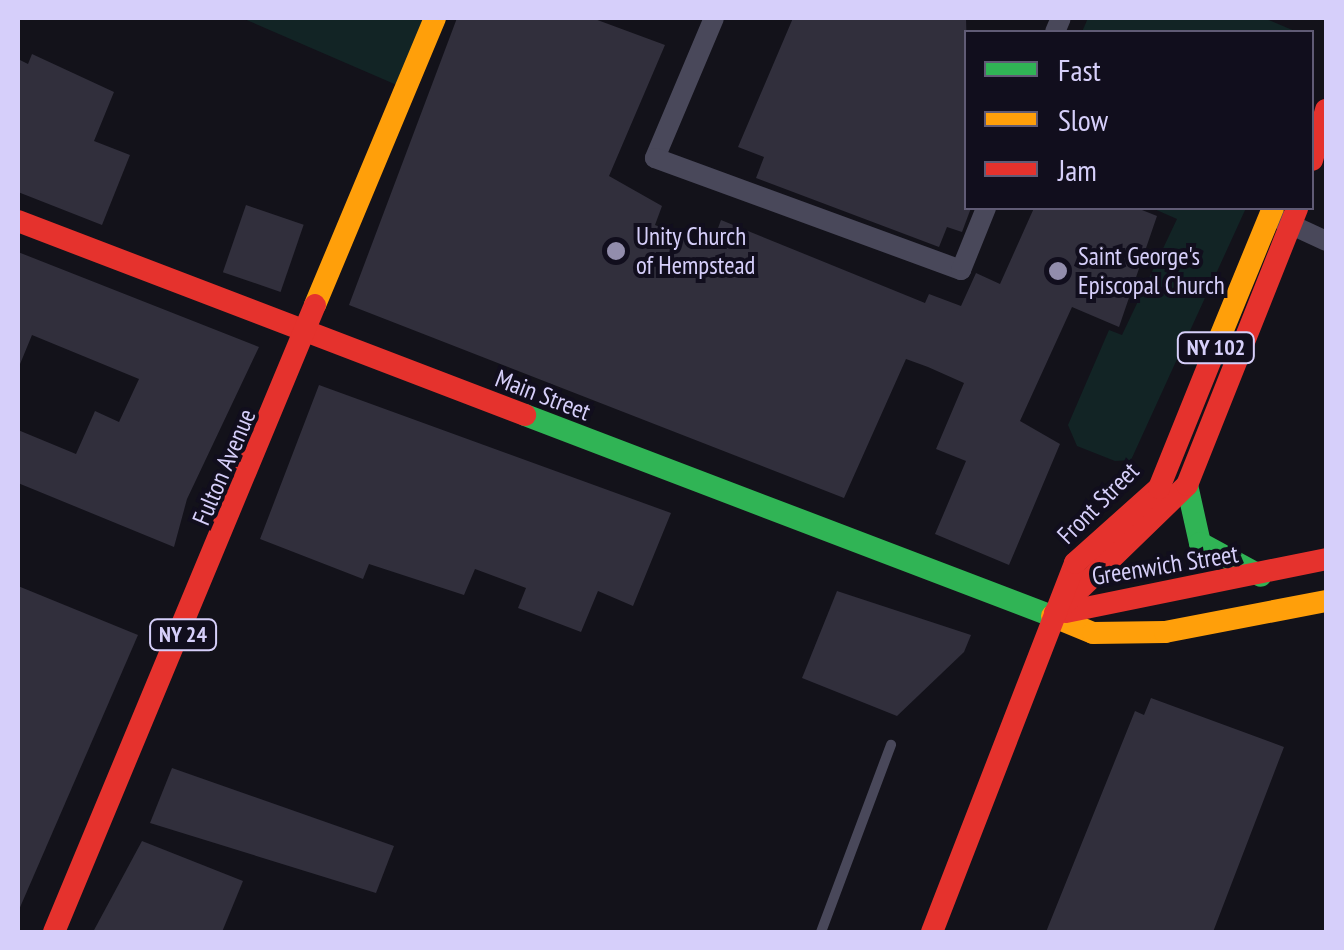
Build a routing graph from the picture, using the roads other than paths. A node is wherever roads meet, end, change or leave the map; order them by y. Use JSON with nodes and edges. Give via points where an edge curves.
{"nodes":[{"id":1,"x":435,"y":18,"type":"edge"},
{"id":2,"x":714,"y":18,"type":"edge"},
{"id":3,"x":1326,"y":100,"type":"edge"},
{"id":4,"x":1326,"y":110,"type":"edge"},
{"id":5,"x":1314,"y":126,"type":"edge"},
{"id":6,"x":1314,"y":153,"type":"edge"},
{"id":7,"x":985,"y":210,"type":"edge"},
{"id":8,"x":1271,"y":211,"type":"edge"},
{"id":9,"x":1294,"y":216,"type":"edge"},
{"id":10,"x":18,"y":220,"type":"edge"},
{"id":11,"x":1326,"y":240,"type":"edge"},
{"id":12,"x":309,"y":336,"type":"junction"},
{"id":13,"x":1187,"y":484,"type":"junction"},
{"id":14,"x":1326,"y":559,"type":"edge"},
{"id":15,"x":1265,"y":577,"type":"junction"},
{"id":16,"x":1326,"y":602,"type":"edge"},
{"id":17,"x":1052,"y":616,"type":"junction"},
{"id":18,"x":892,"y":744,"type":"dead end"},
{"id":19,"x":54,"y":932,"type":"edge"},
{"id":20,"x":822,"y":932,"type":"edge"},
{"id":21,"x":932,"y":932,"type":"edge"}],
"edges":[{"from":1,"to":12,"type":"main road","name":"Fulton Avenue","number":"NY 24"},
{"from":2,"to":7,"type":"street","via":[[655,158],[961,270]]},
{"from":3,"to":5,"type":"main road"},
{"from":4,"to":6,"type":"main road"},
{"from":8,"to":9,"type":"street"},
{"from":8,"to":17,"type":"main road","name":"Front Street","number":"NY 102","via":[[1159,488],[1075,563]]},
{"from":9,"to":11,"type":"street"},
{"from":9,"to":13,"type":"main road","name":"Front Street","number":"NY 102"},
{"from":10,"to":12,"type":"main road","name":"Main Street"},
{"from":12,"to":17,"type":"main road","name":"Main Street"},
{"from":12,"to":19,"type":"main road","name":"Fulton Avenue","number":"NY 24"},
{"from":13,"to":15,"type":"main road","via":[[1200,544]]},
{"from":13,"to":17,"type":"main road","name":"Front Street","number":"NY 102"},
{"from":14,"to":15,"type":"main road","name":"Greenwich Street"},
{"from":15,"to":17,"type":"main road","name":"Greenwich Street","via":[[1122,595]]},
{"from":16,"to":17,"type":"main road","via":[[1165,632],[1093,633]]},
{"from":17,"to":21,"type":"main road","name":"Front Street","number":"NY 102"},
{"from":18,"to":20,"type":"lane"}]}
